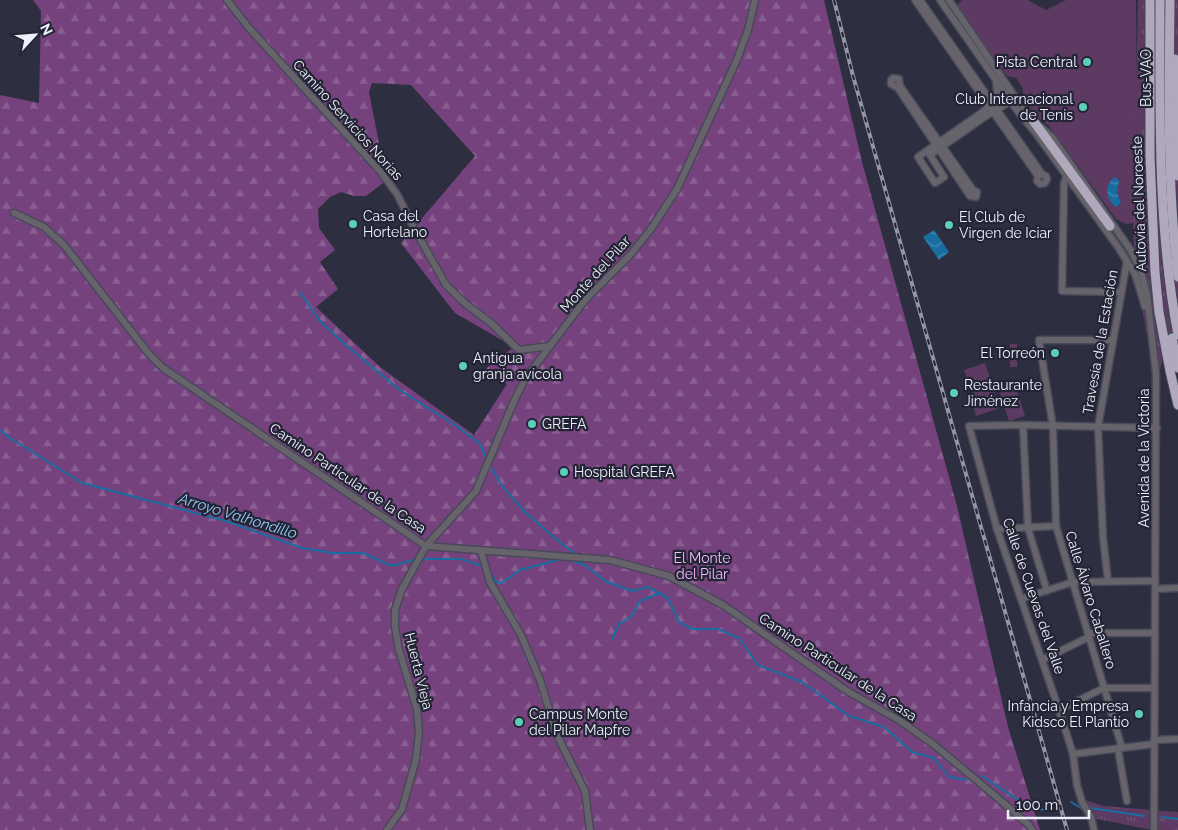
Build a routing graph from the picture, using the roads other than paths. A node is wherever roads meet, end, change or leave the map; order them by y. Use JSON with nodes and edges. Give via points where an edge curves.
{"nodes":[{"id":1,"x":226,"y":0,"type":"edge"},
{"id":2,"x":755,"y":0,"type":"edge"},
{"id":3,"x":915,"y":0,"type":"edge"},
{"id":4,"x":920,"y":0,"type":"edge"},
{"id":5,"x":940,"y":0,"type":"edge"},
{"id":6,"x":1144,"y":0,"type":"edge"},
{"id":7,"x":1150,"y":0,"type":"edge"},
{"id":8,"x":1160,"y":0,"type":"edge"},
{"id":9,"x":1171,"y":0,"type":"edge"},
{"id":10,"x":950,"y":1,"type":"edge"},
{"id":11,"x":958,"y":25,"type":"junction"},
{"id":12,"x":996,"y":78,"type":"junction"},
{"id":13,"x":1010,"y":96,"type":"junction"},
{"id":14,"x":994,"y":107,"type":"junction"},
{"id":15,"x":1019,"y":113,"type":"junction"},
{"id":16,"x":1032,"y":123,"type":"junction"},
{"id":17,"x":939,"y":145,"type":"junction"},
{"id":18,"x":1067,"y":175,"type":"junction"},
{"id":19,"x":1178,"y":176,"type":"edge"},
{"id":20,"x":14,"y":213,"type":"dead end"},
{"id":21,"x":1110,"y":226,"type":"tunnel mouth"},
{"id":22,"x":1152,"y":230,"type":"junction"},
{"id":23,"x":1127,"y":261,"type":"junction"},
{"id":24,"x":1178,"y":277,"type":"edge"},
{"id":25,"x":1142,"y":284,"type":"junction"},
{"id":26,"x":1122,"y":292,"type":"junction"},
{"id":27,"x":1175,"y":337,"type":"edge"},
{"id":28,"x":1113,"y":340,"type":"junction"},
{"id":29,"x":550,"y":346,"type":"junction"},
{"id":30,"x":1178,"y":368,"type":"edge"},
{"id":31,"x":1178,"y":405,"type":"edge"},
{"id":32,"x":1023,"y":425,"type":"junction"},
{"id":33,"x":1053,"y":427,"type":"junction"},
{"id":34,"x":1098,"y":427,"type":"junction"},
{"id":35,"x":1157,"y":428,"type":"junction"},
{"id":36,"x":1056,"y":526,"type":"junction"},
{"id":37,"x":1028,"y":528,"type":"junction"},
{"id":38,"x":997,"y":529,"type":"junction"},
{"id":39,"x":426,"y":546,"type":"junction"},
{"id":40,"x":481,"y":551,"type":"junction"},
{"id":41,"x":409,"y":574,"type":"joint"},
{"id":42,"x":1108,"y":581,"type":"junction"},
{"id":43,"x":1155,"y":581,"type":"junction"},
{"id":44,"x":1073,"y":582,"type":"junction"},
{"id":45,"x":1178,"y":588,"type":"edge"},
{"id":46,"x":1156,"y":589,"type":"junction"},
{"id":47,"x":1047,"y":591,"type":"junction"},
{"id":48,"x":1021,"y":599,"type":"junction"},
{"id":49,"x":1155,"y":633,"type":"junction"},
{"id":50,"x":1089,"y":635,"type":"junction"},
{"id":51,"x":1042,"y":660,"type":"junction"},
{"id":52,"x":1104,"y":688,"type":"junction"},
{"id":53,"x":1154,"y":688,"type":"junction"},
{"id":54,"x":1059,"y":710,"type":"junction"},
{"id":55,"x":1178,"y":739,"type":"edge"},
{"id":56,"x":1154,"y":742,"type":"junction"},
{"id":57,"x":1120,"y":748,"type":"junction"},
{"id":58,"x":1073,"y":754,"type":"junction"},
{"id":59,"x":1127,"y":801,"type":"dead end"},
{"id":60,"x":387,"y":830,"type":"edge"},
{"id":61,"x":590,"y":830,"type":"edge"},
{"id":62,"x":1032,"y":830,"type":"edge"},
{"id":63,"x":1094,"y":830,"type":"edge"},
{"id":64,"x":1154,"y":830,"type":"edge"}],
"edges":[{"from":1,"to":29,"type":"street","name":"Camino Servicios Norias","via":[[380,171],[397,194],[446,286],[518,350]]},
{"from":2,"to":29,"type":"street","name":"Monte del Pilar","via":[[736,62],[677,189],[631,254],[585,300]]},
{"from":3,"to":14,"type":"street"},
{"from":4,"to":14,"type":"street"},
{"from":5,"to":11,"type":"street"},
{"from":6,"to":22,"type":"highway","via":[[1146,190]]},
{"from":7,"to":22,"type":"highway","name":"Autovía del Noroeste"},
{"from":8,"to":27,"type":"highway","name":"Bus-VAO","via":[[1163,212]]},
{"from":9,"to":19,"type":"highway"},
{"from":9,"to":24,"type":"highway","via":[[1169,157]]},
{"from":10,"to":11,"type":"street"},
{"from":10,"to":13,"type":"street","via":[[1009,88]]},
{"from":11,"to":12,"type":"street"},
{"from":12,"to":13,"type":"street"},
{"from":12,"to":14,"type":"street"},
{"from":13,"to":14,"type":"street"},
{"from":13,"to":15,"type":"street"},
{"from":13,"to":16,"type":"street"},
{"from":14,"to":14,"type":"street","via":[[1038,176],[1037,181],[1045,183],[1046,176]]},
{"from":14,"to":15,"type":"street"},
{"from":14,"to":17,"type":"street"},
{"from":15,"to":16,"type":"street"},
{"from":16,"to":18,"type":"street"},
{"from":16,"to":21,"type":"highway","via":[[1052,145]]},
{"from":16,"to":25,"type":"street","via":[[1052,137],[1118,231],[1136,261]]},
{"from":17,"to":17,"type":"street","via":[[918,157],[935,183],[944,177],[930,154]]},
{"from":17,"to":17,"type":"street","via":[[971,196],[976,197],[977,192]]},
{"from":17,"to":17,"type":"street","via":[[900,86],[899,79],[892,79],[891,84],[898,88]]},
{"from":18,"to":23,"type":"street"},
{"from":18,"to":26,"type":"street","via":[[1064,184],[1062,291]]},
{"from":20,"to":39,"type":"street","name":"Camino Particular de la Casa","via":[[44,227],[64,245],[148,354],[163,368]]},
{"from":22,"to":31,"type":"highway","name":"Autovía del Noroeste","via":[[1159,312]]},
{"from":23,"to":25,"type":"street"},
{"from":23,"to":26,"type":"street","name":"Travesía de la Estación"},
{"from":25,"to":35,"type":"street","name":"Avenida de la Victoria","via":[[1156,374]]},
{"from":26,"to":28,"type":"street","name":"Travesía de la Estación"},
{"from":27,"to":30,"type":"highway","name":"Bus-VAO"},
{"from":28,"to":33,"type":"street","name":"Calle Álvaro Caballero","via":[[1039,340]]},
{"from":28,"to":34,"type":"street","name":"Travesía de la Estación"},
{"from":29,"to":39,"type":"street","name":"Monte del Pilar","via":[[525,379],[476,491]]},
{"from":32,"to":33,"type":"street"},
{"from":32,"to":37,"type":"street"},
{"from":32,"to":38,"type":"street","name":"Calle de Cuevas del Valle","via":[[969,426]]},
{"from":33,"to":34,"type":"street"},
{"from":33,"to":36,"type":"street","name":"Calle Álvaro Caballero"},
{"from":34,"to":35,"type":"street"},
{"from":34,"to":42,"type":"street","name":"Travesía de la Estación"},
{"from":35,"to":43,"type":"street","name":"Avenida de la Victoria"},
{"from":36,"to":37,"type":"street"},
{"from":36,"to":44,"type":"street","name":"Calle Álvaro Caballero"},
{"from":37,"to":38,"type":"street"},
{"from":37,"to":47,"type":"street"},
{"from":38,"to":48,"type":"street","name":"Calle de Cuevas del Valle"},
{"from":39,"to":40,"type":"street","name":"Camino Particular de la Casa"},
{"from":39,"to":41,"type":"street","name":"Monte del Pilar"},
{"from":40,"to":61,"type":"street","via":[[490,582],[521,635],[540,680],[556,735],[585,791]]},
{"from":40,"to":62,"type":"street","name":"Camino Particular de la Casa","via":[[610,560],[669,576],[723,605],[847,690],[899,720],[933,744],[1029,824]]},
{"from":41,"to":60,"type":"street","name":"Huerta Vieja","via":[[395,610],[399,650],[418,719],[417,751],[402,809]]},
{"from":42,"to":43,"type":"street"},
{"from":42,"to":44,"type":"street"},
{"from":43,"to":46,"type":"street","name":"Avenida de la Victoria"},
{"from":44,"to":47,"type":"street"},
{"from":44,"to":50,"type":"street","name":"Calle Álvaro Caballero"},
{"from":45,"to":46,"type":"street"},
{"from":46,"to":49,"type":"street","name":"Avenida de la Victoria"},
{"from":47,"to":48,"type":"street"},
{"from":48,"to":51,"type":"street","name":"Calle de Cuevas del Valle"},
{"from":49,"to":50,"type":"street"},
{"from":49,"to":53,"type":"street","name":"Avenida de la Victoria"},
{"from":50,"to":51,"type":"street"},
{"from":50,"to":52,"type":"street","name":"Calle Álvaro Caballero"},
{"from":51,"to":54,"type":"street","name":"Calle de Cuevas del Valle"},
{"from":52,"to":53,"type":"street"},
{"from":52,"to":54,"type":"street"},
{"from":52,"to":57,"type":"street","name":"Calle Álvaro Caballero"},
{"from":53,"to":56,"type":"street","name":"Avenida de la Victoria"},
{"from":54,"to":58,"type":"street","name":"Calle de Cuevas del Valle"},
{"from":55,"to":56,"type":"street"},
{"from":56,"to":57,"type":"street"},
{"from":56,"to":64,"type":"street","name":"Avenida de la Victoria"},
{"from":57,"to":58,"type":"street"},
{"from":57,"to":59,"type":"street","name":"Calle Álvaro Caballero"},
{"from":58,"to":63,"type":"street","name":"Calle de Cuevas del Valle","via":[[1077,785]]}]}
